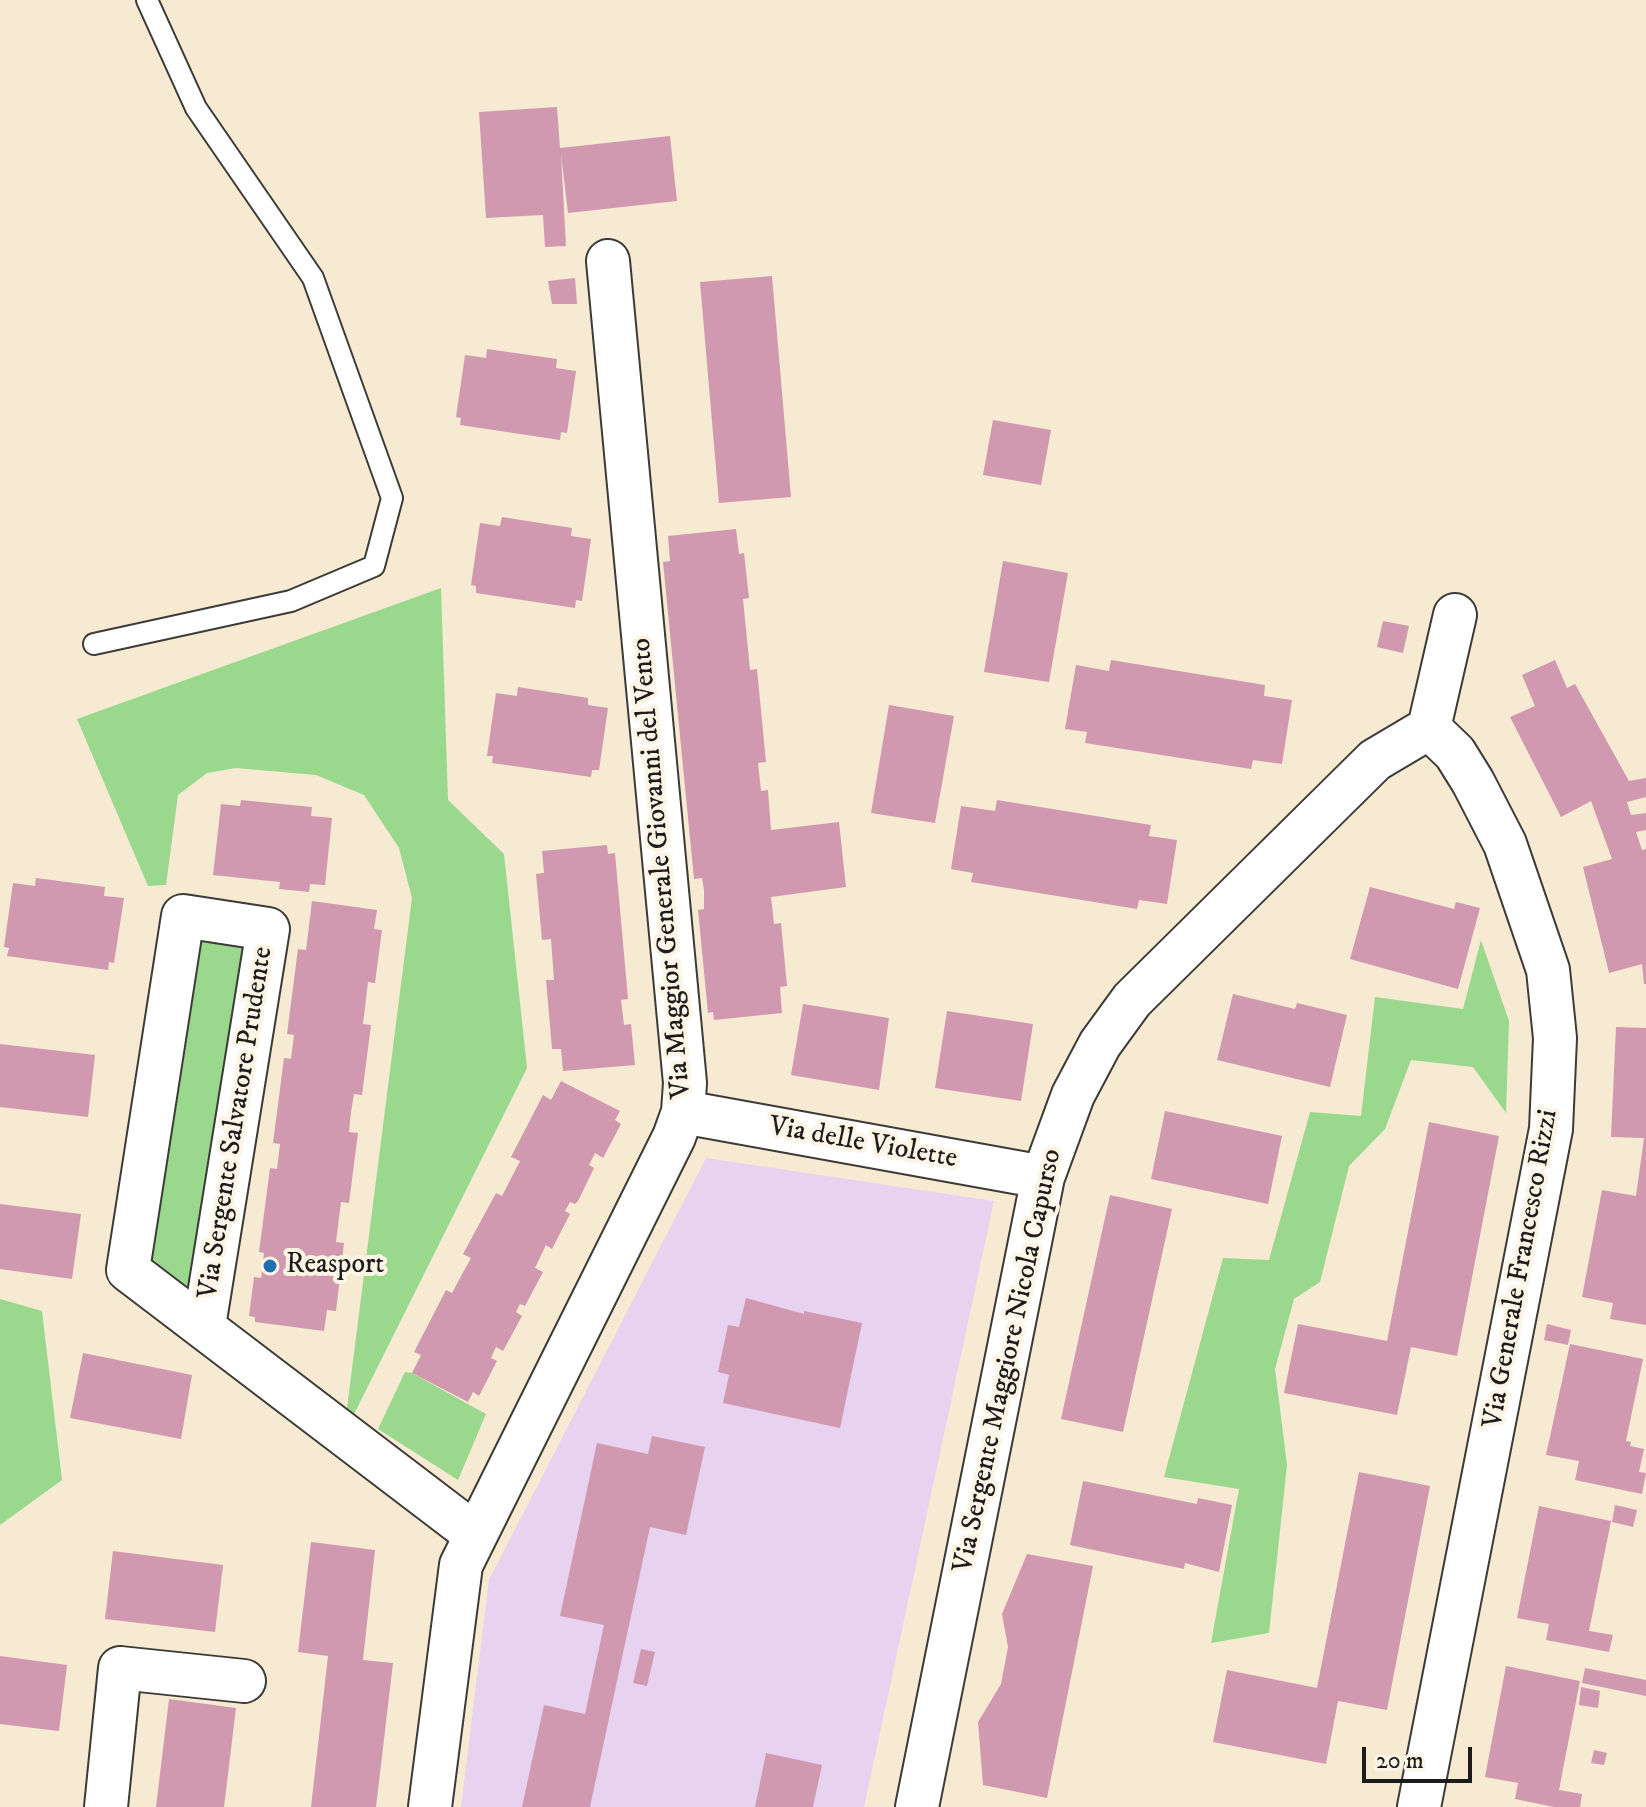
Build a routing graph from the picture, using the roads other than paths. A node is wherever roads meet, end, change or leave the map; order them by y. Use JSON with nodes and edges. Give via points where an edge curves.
{"nodes":[{"id":1,"x":147,"y":0,"type":"edge"},
{"id":2,"x":608,"y":261,"type":"dead end"},
{"id":3,"x":1455,"y":615,"type":"dead end"},
{"id":4,"x":94,"y":644,"type":"dead end"},
{"id":5,"x":1429,"y":728,"type":"junction"},
{"id":6,"x":683,"y":1112,"type":"junction"},
{"id":7,"x":1043,"y":1177,"type":"junction"},
{"id":8,"x":204,"y":1326,"type":"junction"},
{"id":9,"x":476,"y":1535,"type":"junction"},
{"id":10,"x":244,"y":1681,"type":"dead end"},
{"id":11,"x":106,"y":1807,"type":"edge"},
{"id":12,"x":430,"y":1807,"type":"edge"},
{"id":13,"x":917,"y":1807,"type":"edge"},
{"id":14,"x":1419,"y":1807,"type":"edge"}],
"edges":[{"from":1,"to":4,"type":"lane","via":[[196,108],[313,278],[392,498],[374,566],[291,601]]},
{"from":2,"to":6,"type":"street","name":"Via Maggior Generale Giovanni del Vento","via":[[684,1067]]},
{"from":3,"to":5,"type":"street"},
{"from":5,"to":7,"type":"street","name":"Via Sergente Maggiore Nicola Capurso","via":[[1375,760],[1132,1000],[1073,1095]]},
{"from":5,"to":14,"type":"street","name":"Via Generale Francesco Rizzi","via":[[1461,763],[1505,844],[1548,970],[1555,1038],[1551,1129]]},
{"from":6,"to":7,"type":"street","name":"Via delle Violette"},
{"from":6,"to":9,"type":"street","name":"Via Maggior Generale Giovanni del Vento"},
{"from":7,"to":13,"type":"street","name":"Via Sergente Maggiore Nicola Capurso"},
{"from":8,"to":8,"type":"street","name":"Via Sergente Salvatore Prudente","via":[[128,1270],[183,916],[268,929]]},
{"from":8,"to":9,"type":"street","name":"Via Sergente Salvatore Prudente"},
{"from":9,"to":12,"type":"street","name":"Via Maggior Generale Giovanni del Vento","via":[[461,1565]]},
{"from":10,"to":11,"type":"street","via":[[120,1668]]}]}
